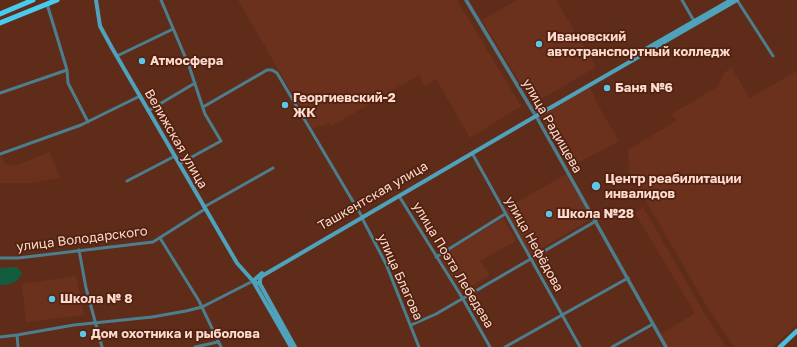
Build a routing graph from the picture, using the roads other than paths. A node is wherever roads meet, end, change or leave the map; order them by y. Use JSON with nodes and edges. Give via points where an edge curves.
{"nodes":[{"id":1,"x":32,"y":0,"type":"edge"},
{"id":2,"x":57,"y":0,"type":"edge"},
{"id":3,"x":96,"y":0,"type":"edge"},
{"id":4,"x":161,"y":0,"type":"edge"},
{"id":5,"x":466,"y":0,"type":"edge"},
{"id":6,"x":682,"y":0,"type":"edge"},
{"id":7,"x":731,"y":0,"type":"edge"},
{"id":8,"x":737,"y":0,"type":"edge"},
{"id":9,"x":47,"y":4,"type":"junction"},
{"id":10,"x":0,"y":14,"type":"edge"},
{"id":11,"x":0,"y":23,"type":"edge"},
{"id":12,"x":695,"y":23,"type":"junction"},
{"id":13,"x":173,"y":29,"type":"junction"},
{"id":14,"x":117,"y":56,"type":"junction"},
{"id":15,"x":773,"y":56,"type":"dead end"},
{"id":16,"x":67,"y":70,"type":"junction"},
{"id":17,"x":195,"y":83,"type":"junction"},
{"id":18,"x":0,"y":93,"type":"edge"},
{"id":19,"x":140,"y":96,"type":"junction"},
{"id":20,"x":203,"y":107,"type":"junction"},
{"id":21,"x":148,"y":110,"type":"junction"},
{"id":22,"x":535,"y":114,"type":"junction"},
{"id":23,"x":88,"y":122,"type":"junction"},
{"id":24,"x":471,"y":152,"type":"junction"},
{"id":25,"x":0,"y":154,"type":"edge"},
{"id":26,"x":175,"y":156,"type":"junction"},
{"id":27,"x":179,"y":164,"type":"junction"},
{"id":28,"x":273,"y":168,"type":"dead end"},
{"id":29,"x":127,"y":181,"type":"dead end"},
{"id":30,"x":398,"y":195,"type":"junction"},
{"id":31,"x":205,"y":208,"type":"junction"},
{"id":32,"x":505,"y":214,"type":"junction"},
{"id":33,"x":361,"y":216,"type":"junction"},
{"id":34,"x":596,"y":221,"type":"junction"},
{"id":35,"x":160,"y":238,"type":"junction"},
{"id":36,"x":80,"y":250,"type":"junction"},
{"id":37,"x":436,"y":257,"type":"junction"},
{"id":38,"x":0,"y":258,"type":"edge"},
{"id":39,"x":531,"y":259,"type":"junction"},
{"id":40,"x":260,"y":276,"type":"junction"},
{"id":41,"x":628,"y":278,"type":"junction"},
{"id":42,"x":256,"y":283,"type":"junction"},
{"id":43,"x":462,"y":298,"type":"junction"},
{"id":44,"x":202,"y":307,"type":"junction"},
{"id":45,"x":562,"y":315,"type":"junction"},
{"id":46,"x":94,"y":322,"type":"junction"},
{"id":47,"x":653,"y":324,"type":"junction"},
{"id":48,"x":411,"y":325,"type":"junction"},
{"id":49,"x":797,"y":331,"type":"edge"},
{"id":50,"x":17,"y":335,"type":"junction"},
{"id":51,"x":0,"y":336,"type":"edge"},
{"id":52,"x":218,"y":342,"type":"junction"},
{"id":53,"x":18,"y":347,"type":"edge"},
{"id":54,"x":102,"y":347,"type":"edge"},
{"id":55,"x":195,"y":347,"type":"edge"},
{"id":56,"x":221,"y":347,"type":"edge"},
{"id":57,"x":291,"y":347,"type":"edge"},
{"id":58,"x":295,"y":347,"type":"edge"},
{"id":59,"x":420,"y":347,"type":"edge"},
{"id":60,"x":490,"y":347,"type":"edge"},
{"id":61,"x":505,"y":347,"type":"edge"},
{"id":62,"x":580,"y":347,"type":"edge"},
{"id":63,"x":612,"y":347,"type":"edge"},
{"id":64,"x":666,"y":347,"type":"edge"},
{"id":65,"x":780,"y":347,"type":"edge"}],
"edges":[{"from":1,"to":10,"type":"highway"},
{"from":2,"to":9,"type":"highway"},
{"from":3,"to":14,"type":"main road","name":"Велижская улица","via":[[100,26]]},
{"from":4,"to":13,"type":"street"},
{"from":5,"to":22,"type":"street","name":"улица Радищева"},
{"from":6,"to":12,"type":"street"},
{"from":7,"to":12,"type":"main road","name":"Ташкентская улица"},
{"from":8,"to":12,"type":"main road","name":"Ташкентская улица"},
{"from":8,"to":15,"type":"street"},
{"from":9,"to":11,"type":"highway"},
{"from":9,"to":16,"type":"street"},
{"from":12,"to":22,"type":"main road","name":"Ташкентская улица"},
{"from":13,"to":14,"type":"street"},
{"from":13,"to":17,"type":"street"},
{"from":14,"to":19,"type":"main road","name":"Велижская улица"},
{"from":16,"to":18,"type":"street"},
{"from":16,"to":23,"type":"street","via":[[68,83]]},
{"from":17,"to":20,"type":"street"},
{"from":17,"to":21,"type":"street"},
{"from":19,"to":21,"type":"main road","name":"Велижская улица"},
{"from":19,"to":23,"type":"street"},
{"from":20,"to":27,"type":"street","via":[[221,141]]},
{"from":20,"to":33,"type":"street","name":"улица Благова","via":[[267,70],[277,73]]},
{"from":21,"to":26,"type":"main road","name":"Велижская улица"},
{"from":22,"to":24,"type":"main road","name":"Ташкентская улица"},
{"from":22,"to":34,"type":"street","name":"улица Радищева"},
{"from":23,"to":25,"type":"street"},
{"from":24,"to":30,"type":"main road","name":"Ташкентская улица"},
{"from":24,"to":32,"type":"street","name":"улица Нефёдова"},
{"from":26,"to":27,"type":"main road","name":"Велижская улица"},
{"from":26,"to":29,"type":"street"},
{"from":27,"to":31,"type":"main road","name":"Велижская улица"},
{"from":28,"to":31,"type":"street","name":"улица Володарского"},
{"from":30,"to":33,"type":"main road","name":"Ташкентская улица"},
{"from":30,"to":37,"type":"street","name":"улица Поэта Лебедева"},
{"from":31,"to":35,"type":"street","name":"улица Володарского"},
{"from":31,"to":42,"type":"main road","name":"Велижская улица","via":[[237,263]]},
{"from":32,"to":37,"type":"street"},
{"from":32,"to":39,"type":"street","name":"улица Нефёдова"},
{"from":33,"to":40,"type":"main road","name":"Ташкентская улица"},
{"from":33,"to":48,"type":"street","name":"улица Благова","via":[[386,264]]},
{"from":34,"to":39,"type":"street"},
{"from":34,"to":41,"type":"street","name":"улица Радищева"},
{"from":35,"to":36,"type":"street","name":"улица Володарского","via":[[153,242]]},
{"from":35,"to":44,"type":"street"},
{"from":36,"to":38,"type":"street","name":"улица Володарского"},
{"from":36,"to":46,"type":"street"},
{"from":37,"to":43,"type":"street","name":"улица Поэта Лебедева"},
{"from":39,"to":43,"type":"street"},
{"from":39,"to":45,"type":"street","name":"улица Нефёдова"},
{"from":40,"to":42,"type":"main road","name":"Ташкентская улица"},
{"from":40,"to":42,"type":"main road"},
{"from":41,"to":45,"type":"street"},
{"from":41,"to":47,"type":"street","name":"улица Радищева"},
{"from":42,"to":44,"type":"street","name":"Ташкентская улица"},
{"from":42,"to":57,"type":"main road","name":"Велижская улица"},
{"from":42,"to":58,"type":"main road","name":"Велижская улица"},
{"from":43,"to":48,"type":"street"},
{"from":43,"to":60,"type":"street","name":"улица Поэта Лебедева"},
{"from":44,"to":46,"type":"street","name":"Ташкентская улица","via":[[168,315]]},
{"from":44,"to":52,"type":"street"},
{"from":45,"to":61,"type":"street"},
{"from":45,"to":62,"type":"street","name":"улица Нефёдова"},
{"from":46,"to":50,"type":"street","name":"Ташкентская улица"},
{"from":46,"to":54,"type":"street"},
{"from":47,"to":63,"type":"street"},
{"from":47,"to":64,"type":"street","name":"улица Радищева"},
{"from":48,"to":59,"type":"street","name":"улица Благова"},
{"from":49,"to":65,"type":"main road"},
{"from":50,"to":51,"type":"street","name":"Ташкентская улица"},
{"from":50,"to":53,"type":"street"},
{"from":52,"to":55,"type":"street"},
{"from":52,"to":56,"type":"street"}]}
